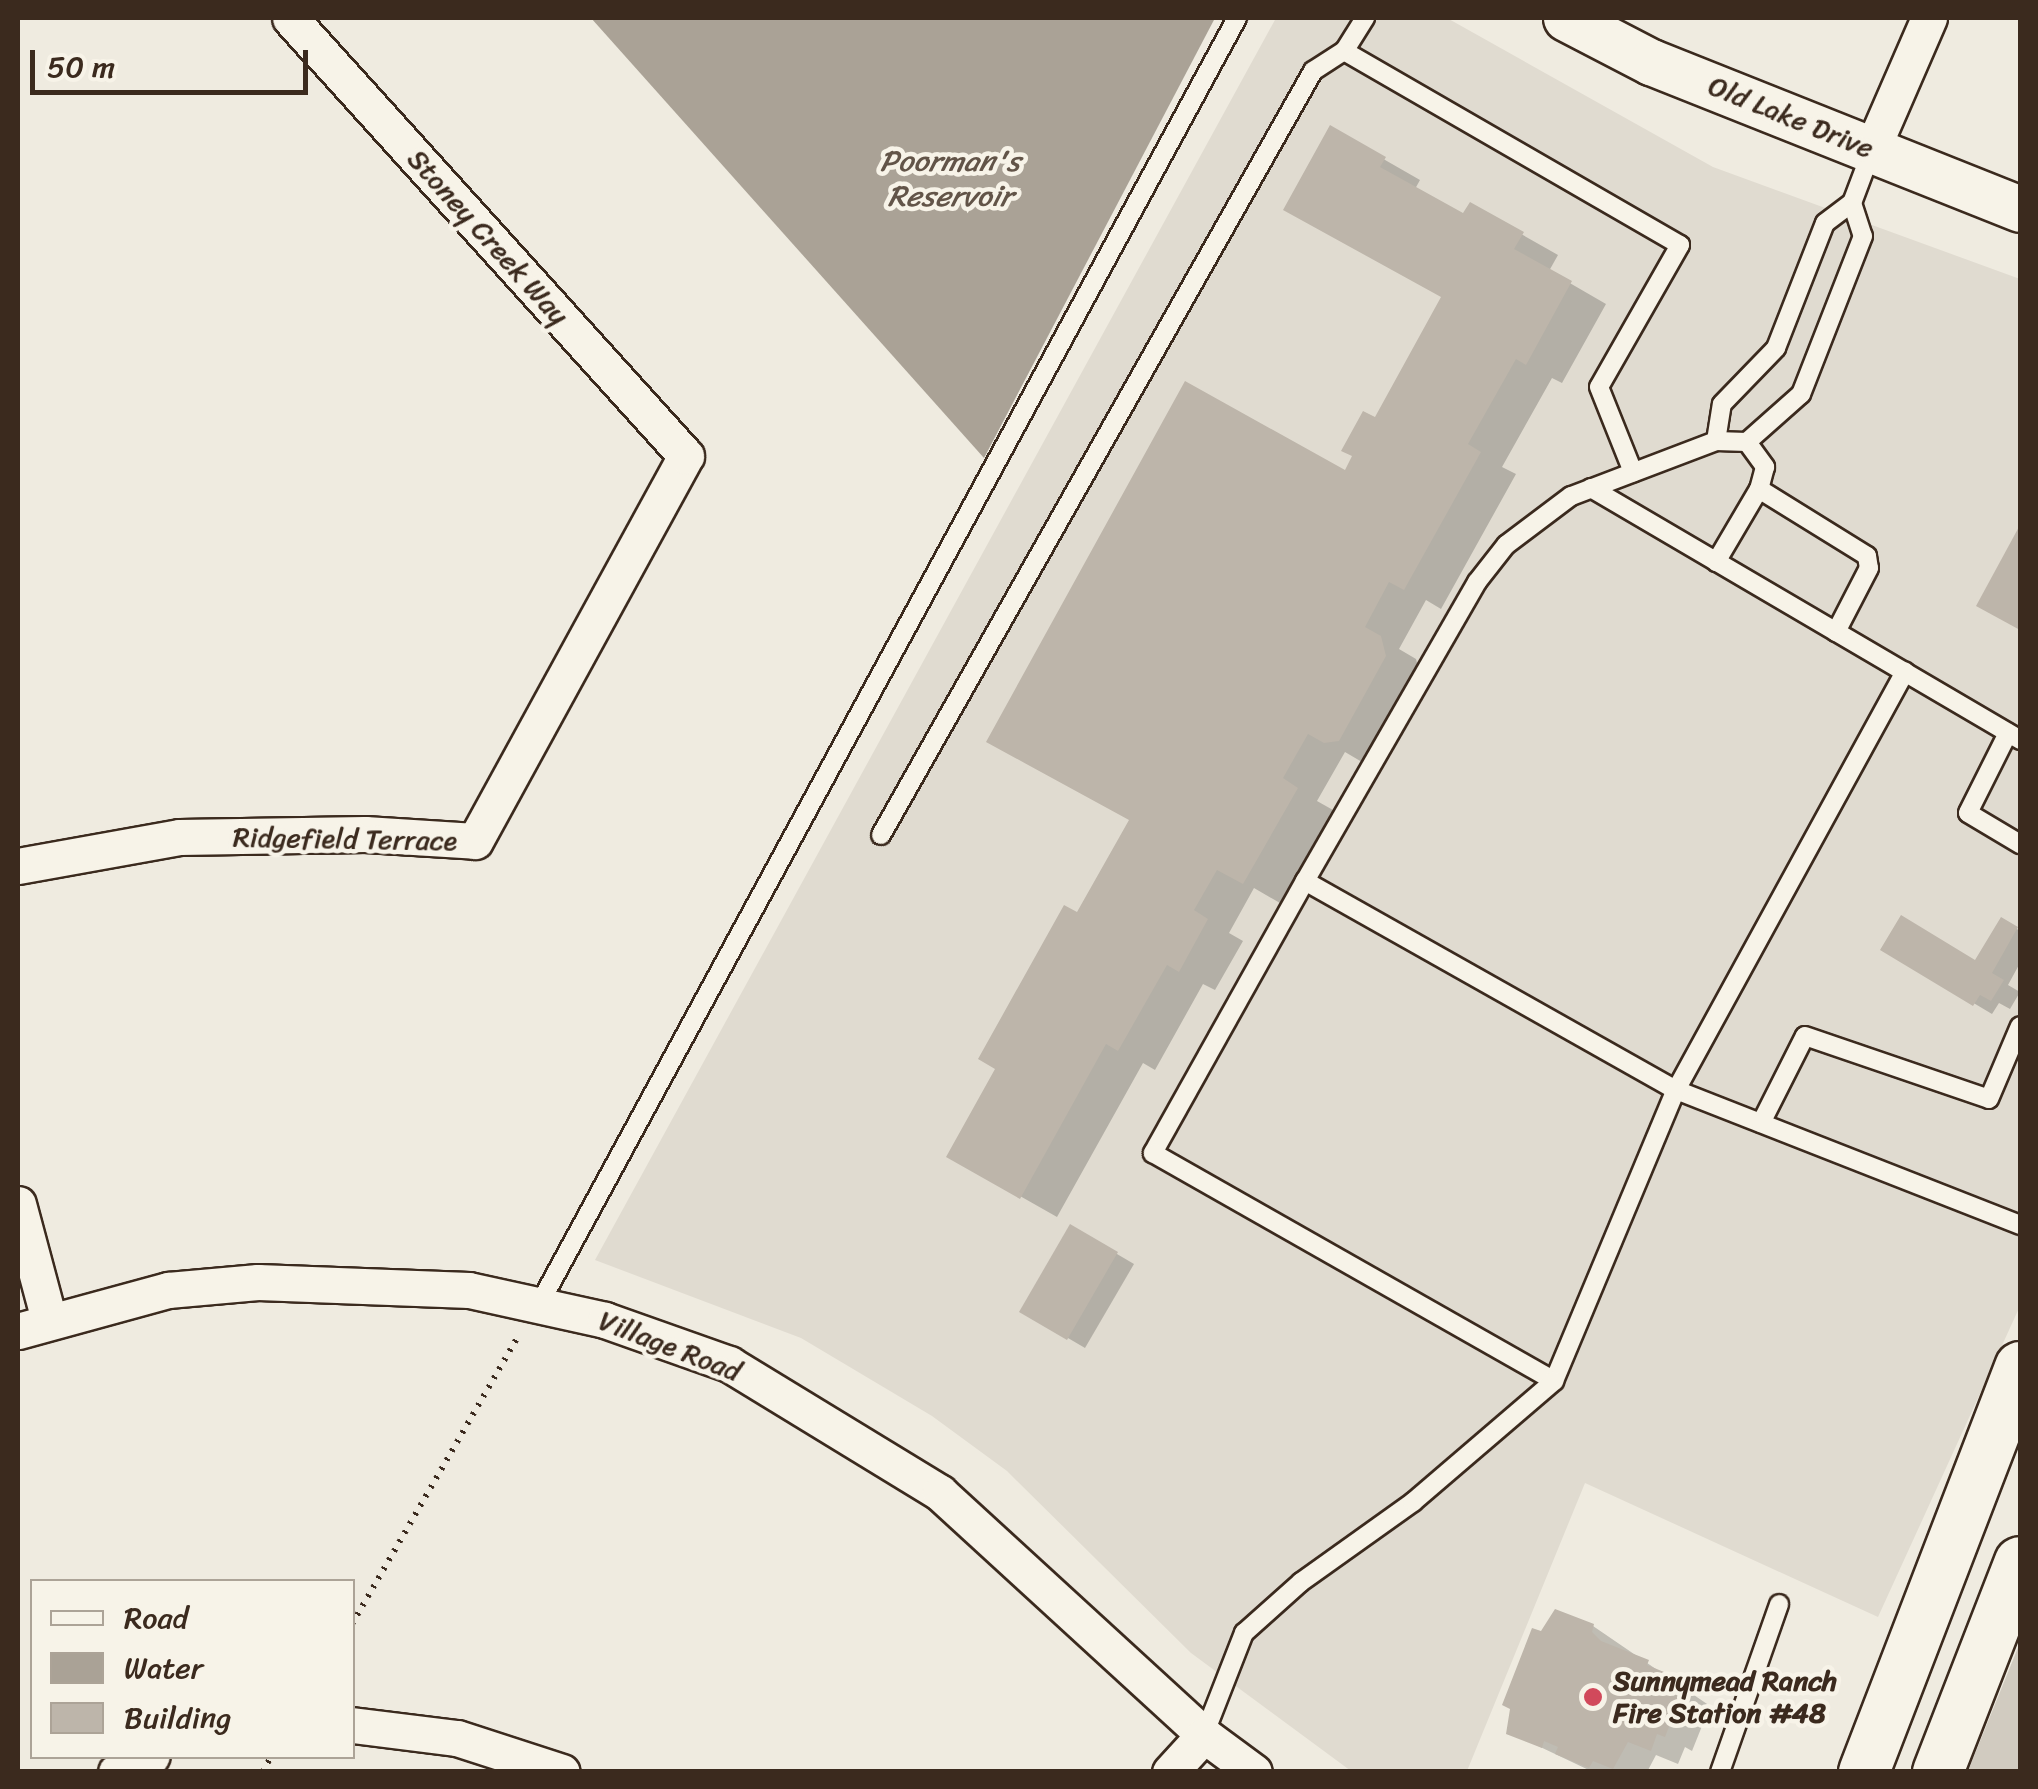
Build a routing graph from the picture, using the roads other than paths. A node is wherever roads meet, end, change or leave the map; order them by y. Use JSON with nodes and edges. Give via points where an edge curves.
{"nodes":[{"id":1,"x":290,"y":18,"type":"edge"},
{"id":2,"x":1237,"y":18,"type":"edge"},
{"id":3,"x":1365,"y":18,"type":"edge"},
{"id":4,"x":1566,"y":18,"type":"edge"},
{"id":5,"x":1929,"y":18,"type":"edge"},
{"id":6,"x":1344,"y":50,"type":"junction"},
{"id":7,"x":1872,"y":149,"type":"junction"},
{"id":8,"x":1852,"y":203,"type":"junction"},
{"id":9,"x":2020,"y":209,"type":"edge"},
{"id":10,"x":1716,"y":441,"type":"junction"},
{"id":11,"x":1747,"y":442,"type":"junction"},
{"id":12,"x":686,"y":456,"type":"joint"},
{"id":13,"x":1633,"y":472,"type":"junction"},
{"id":14,"x":1591,"y":488,"type":"junction"},
{"id":15,"x":1759,"y":489,"type":"junction"},
{"id":16,"x":1716,"y":562,"type":"junction"},
{"id":17,"x":1836,"y":632,"type":"junction"},
{"id":18,"x":1905,"y":672,"type":"junction"},
{"id":19,"x":2014,"y":736,"type":"edge"},
{"id":20,"x":881,"y":835,"type":"dead end"},
{"id":21,"x":2020,"y":844,"type":"edge"},
{"id":22,"x":18,"y":866,"type":"edge"},
{"id":23,"x":1305,"y":881,"type":"junction"},
{"id":24,"x":2020,"y":1026,"type":"edge"},
{"id":25,"x":1676,"y":1090,"type":"junction"},
{"id":26,"x":1761,"y":1123,"type":"junction"},
{"id":27,"x":18,"y":1204,"type":"edge"},
{"id":28,"x":2020,"y":1225,"type":"edge"},
{"id":29,"x":542,"y":1301,"type":"junction"},
{"id":30,"x":33,"y":1326,"type":"edge"},
{"id":31,"x":2020,"y":1367,"type":"edge"},
{"id":32,"x":1554,"y":1381,"type":"junction"},
{"id":33,"x":2020,"y":1562,"type":"edge"},
{"id":34,"x":1780,"y":1604,"type":"dead end"},
{"id":35,"x":355,"y":1725,"type":"edge"},
{"id":36,"x":1204,"y":1735,"type":"junction"},
{"id":37,"x":145,"y":1759,"type":"edge"},
{"id":38,"x":116,"y":1772,"type":"edge"},
{"id":39,"x":562,"y":1772,"type":"edge"},
{"id":40,"x":1170,"y":1772,"type":"edge"},
{"id":41,"x":1254,"y":1772,"type":"edge"},
{"id":42,"x":1720,"y":1772,"type":"edge"},
{"id":43,"x":1864,"y":1772,"type":"edge"},
{"id":44,"x":1938,"y":1772,"type":"edge"}],
"edges":[{"from":1,"to":12,"type":"street","name":"Stoney Creek Way"},
{"from":2,"to":29,"type":"lane"},
{"from":3,"to":6,"type":"lane"},
{"from":4,"to":7,"type":"street","name":"Old Lake Drive","via":[[1651,62]]},
{"from":5,"to":7,"type":"street"},
{"from":6,"to":13,"type":"lane","via":[[1680,246],[1599,387]]},
{"from":6,"to":20,"type":"lane","via":[[1313,71]]},
{"from":7,"to":8,"type":"lane"},
{"from":7,"to":9,"type":"street","name":"Old Lake Drive"},
{"from":8,"to":10,"type":"lane","via":[[1826,222],[1776,348],[1722,404]]},
{"from":8,"to":11,"type":"lane","via":[[1863,236],[1813,367],[1801,394]]},
{"from":10,"to":11,"type":"lane"},
{"from":10,"to":13,"type":"lane"},
{"from":11,"to":15,"type":"lane","via":[[1764,467]]},
{"from":12,"to":22,"type":"street","name":"Ridgefield Terrace","via":[[476,842],[365,834],[179,836]]},
{"from":13,"to":14,"type":"lane"},
{"from":14,"to":16,"type":"lane"},
{"from":14,"to":23,"type":"lane","via":[[1539,514],[1476,582]]},
{"from":15,"to":16,"type":"lane"},
{"from":15,"to":17,"type":"lane","via":[[1867,556],[1870,568]]},
{"from":16,"to":17,"type":"lane"},
{"from":17,"to":18,"type":"lane"},
{"from":18,"to":19,"type":"lane"},
{"from":18,"to":25,"type":"lane"},
{"from":19,"to":21,"type":"lane","via":[[1968,814]]},
{"from":23,"to":25,"type":"lane"},
{"from":23,"to":32,"type":"lane","via":[[1153,1153]]},
{"from":24,"to":26,"type":"lane","via":[[1989,1099],[1805,1036]]},
{"from":25,"to":26,"type":"lane"},
{"from":25,"to":32,"type":"lane"},
{"from":26,"to":28,"type":"lane"},
{"from":27,"to":30,"type":"street"},
{"from":29,"to":30,"type":"street","name":"Village Road","via":[[469,1290],[258,1282],[168,1290]]},
{"from":29,"to":36,"type":"street","name":"Village Road","via":[[730,1364],[856,1436],[940,1493]]},
{"from":31,"to":43,"type":"main road"},
{"from":32,"to":36,"type":"lane","via":[[1244,1633]]},
{"from":33,"to":44,"type":"main road"},
{"from":34,"to":42,"type":"lane"},
{"from":35,"to":39,"type":"street","via":[[457,1738]]},
{"from":36,"to":40,"type":"street"},
{"from":36,"to":41,"type":"street","name":"Village Road"},
{"from":37,"to":38,"type":"street"}]}
